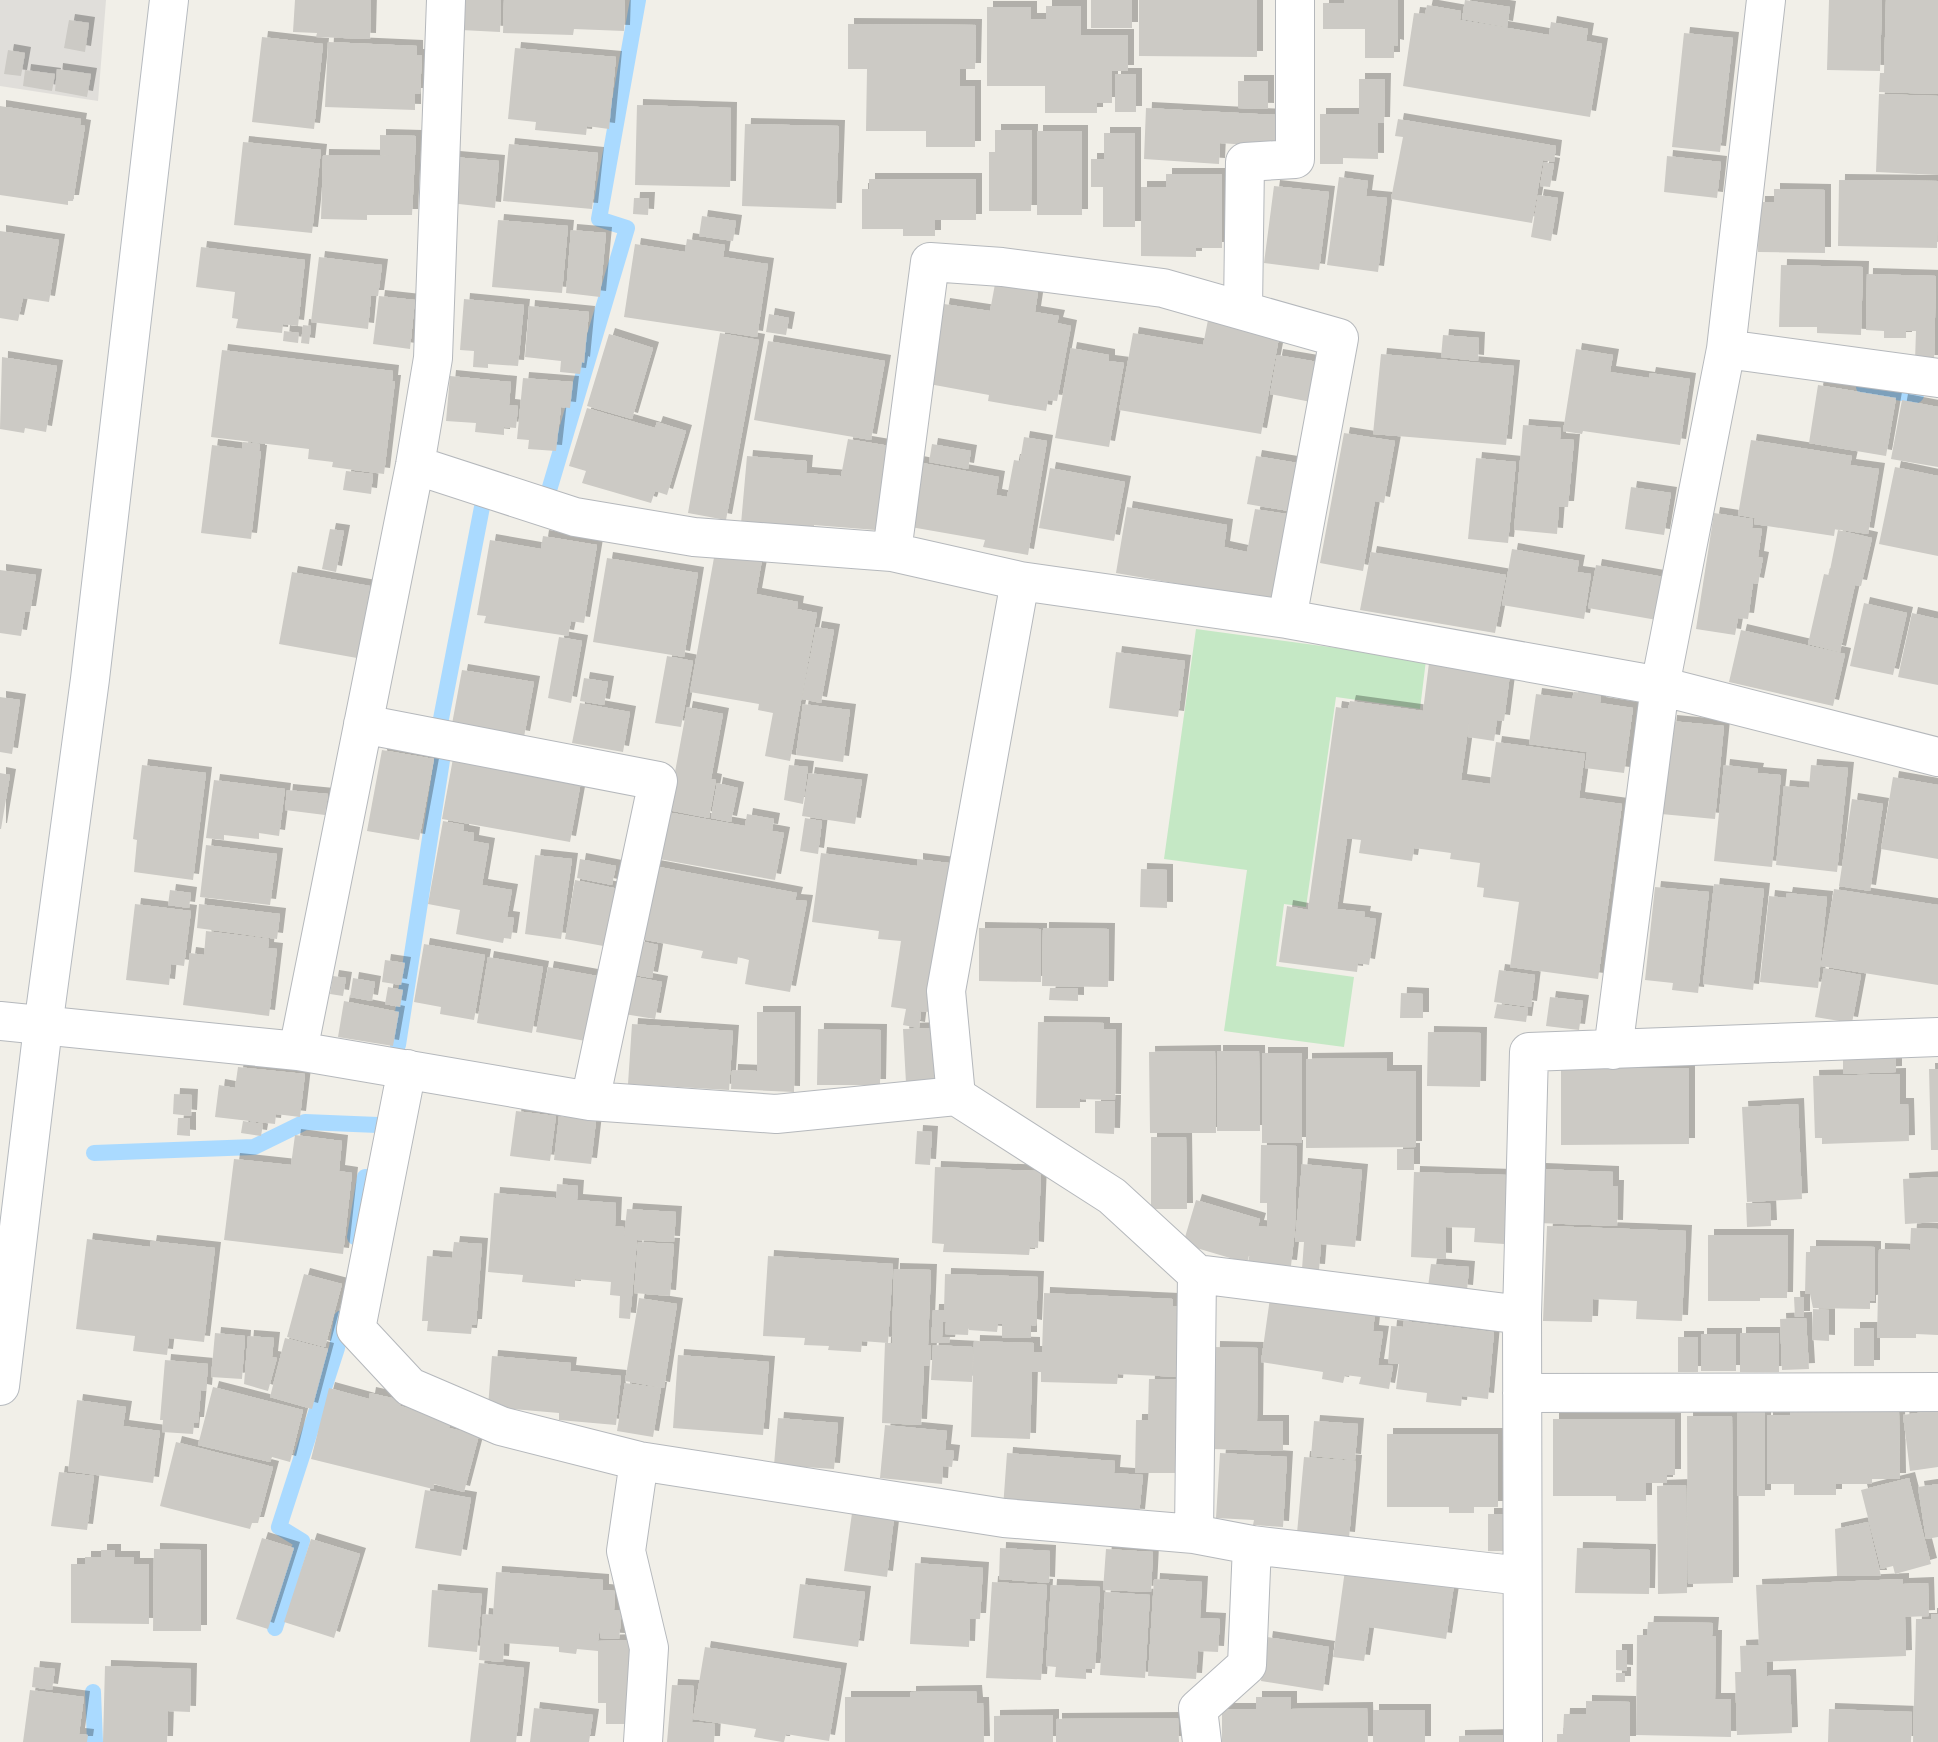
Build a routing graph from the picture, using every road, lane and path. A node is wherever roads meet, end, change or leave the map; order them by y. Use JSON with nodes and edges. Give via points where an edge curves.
{"nodes":[{"id":1,"x":169,"y":0,"type":"edge"},
{"id":2,"x":446,"y":0,"type":"edge"},
{"id":3,"x":1295,"y":0,"type":"edge"},
{"id":4,"x":1766,"y":0,"type":"edge"},
{"id":5,"x":1243,"y":310,"type":"junction"},
{"id":6,"x":1726,"y":349,"type":"junction"},
{"id":7,"x":1938,"y":378,"type":"edge"},
{"id":8,"x":415,"y":465,"type":"junction"},
{"id":9,"x":892,"y":552,"type":"junction"},
{"id":10,"x":1020,"y":581,"type":"junction"},
{"id":11,"x":1287,"y":619,"type":"junction"},
{"id":12,"x":1660,"y":687,"type":"junction"},
{"id":13,"x":363,"y":724,"type":"junction"},
{"id":14,"x":1938,"y":757,"type":"edge"},
{"id":15,"x":0,"y":1021,"type":"edge"},
{"id":16,"x":43,"y":1027,"type":"junction"},
{"id":17,"x":1938,"y":1037,"type":"edge"},
{"id":18,"x":1613,"y":1050,"type":"junction"},
{"id":19,"x":298,"y":1052,"type":"junction"},
{"id":20,"x":407,"y":1069,"type":"junction"},
{"id":21,"x":956,"y":1096,"type":"junction"},
{"id":22,"x":590,"y":1101,"type":"junction"},
{"id":23,"x":1197,"y":1274,"type":"junction"},
{"id":24,"x":1522,"y":1315,"type":"junction"},
{"id":25,"x":0,"y":1386,"type":"edge"},
{"id":26,"x":1938,"y":1392,"type":"edge"},
{"id":27,"x":1522,"y":1393,"type":"junction"},
{"id":28,"x":639,"y":1461,"type":"junction"},
{"id":29,"x":1194,"y":1534,"type":"junction"},
{"id":30,"x":1252,"y":1545,"type":"junction"},
{"id":31,"x":1522,"y":1576,"type":"junction"},
{"id":32,"x":643,"y":1742,"type":"edge"},
{"id":33,"x":1202,"y":1742,"type":"edge"},
{"id":34,"x":1523,"y":1742,"type":"edge"}],
"edges":[{"from":1,"to":16,"type":"street","via":[[90,679]]},
{"from":2,"to":8,"type":"street","via":[[433,358]]},
{"from":3,"to":5,"type":"street","via":[[1295,159],[1245,162]]},
{"from":4,"to":6,"type":"street"},
{"from":5,"to":9,"type":"street","via":[[1163,288],[930,262]]},
{"from":5,"to":11,"type":"street","via":[[1339,338]]},
{"from":6,"to":7,"type":"street"},
{"from":6,"to":12,"type":"street"},
{"from":8,"to":9,"type":"street","via":[[575,517],[694,537]]},
{"from":8,"to":13,"type":"street"},
{"from":9,"to":10,"type":"street"},
{"from":10,"to":11,"type":"street"},
{"from":10,"to":21,"type":"street","via":[[946,991]]},
{"from":11,"to":12,"type":"street"},
{"from":12,"to":14,"type":"street"},
{"from":12,"to":18,"type":"street"},
{"from":13,"to":19,"type":"street"},
{"from":13,"to":22,"type":"street","via":[[658,781]]},
{"from":15,"to":16,"type":"street"},
{"from":16,"to":19,"type":"street"},
{"from":16,"to":25,"type":"street"},
{"from":17,"to":18,"type":"street"},
{"from":18,"to":24,"type":"street","via":[[1529,1052]]},
{"from":19,"to":20,"type":"street"},
{"from":20,"to":22,"type":"street"},
{"from":20,"to":28,"type":"street","via":[[356,1329],[410,1387],[501,1426]]},
{"from":21,"to":22,"type":"street","via":[[776,1114]]},
{"from":21,"to":23,"type":"street","via":[[1112,1196]]},
{"from":23,"to":24,"type":"street"},
{"from":23,"to":29,"type":"street"},
{"from":24,"to":27,"type":"street"},
{"from":26,"to":27,"type":"street"},
{"from":27,"to":31,"type":"street"},
{"from":28,"to":29,"type":"street","via":[[1004,1518]]},
{"from":28,"to":32,"type":"street","via":[[625,1552],[649,1648]]},
{"from":29,"to":30,"type":"street"},
{"from":30,"to":31,"type":"street"},
{"from":30,"to":33,"type":"street","via":[[1247,1665],[1198,1709]]},
{"from":31,"to":34,"type":"street"}]}
